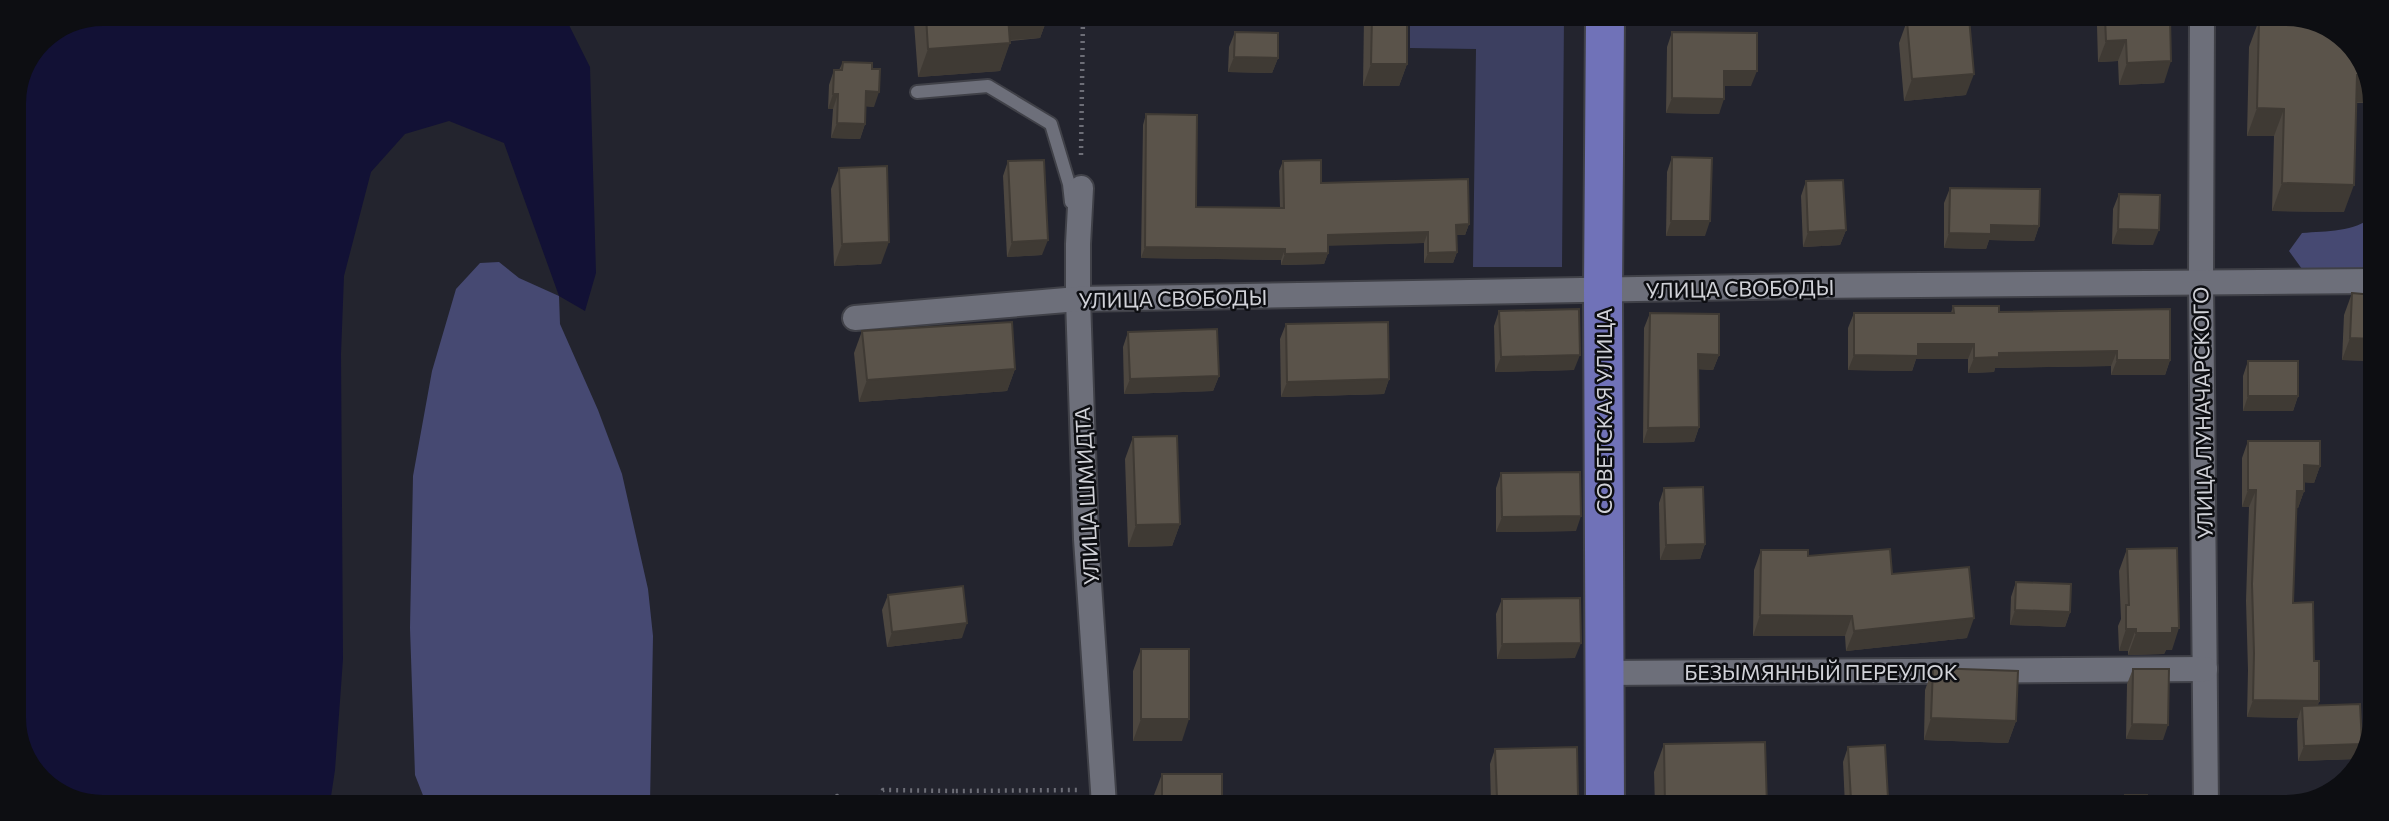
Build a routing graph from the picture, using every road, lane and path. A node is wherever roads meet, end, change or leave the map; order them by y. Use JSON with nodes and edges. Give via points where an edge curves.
{"nodes":[{"id":1,"x":1083,"y":26,"type":"edge"},
{"id":2,"x":1605,"y":26,"type":"edge"},
{"id":3,"x":2202,"y":26,"type":"edge"},
{"id":4,"x":917,"y":92,"type":"dead end"},
{"id":5,"x":1081,"y":188,"type":"joint"},
{"id":6,"x":1078,"y":244,"type":"junction"},
{"id":7,"x":2201,"y":281,"type":"junction"},
{"id":8,"x":2363,"y":281,"type":"edge"},
{"id":9,"x":1603,"y":291,"type":"junction"},
{"id":10,"x":1078,"y":299,"type":"junction"},
{"id":11,"x":855,"y":318,"type":"dead end"},
{"id":12,"x":2205,"y":669,"type":"junction"},
{"id":13,"x":1604,"y":673,"type":"junction"},
{"id":14,"x":955,"y":791,"type":"junction"},
{"id":15,"x":881,"y":795,"type":"edge"},
{"id":16,"x":956,"y":795,"type":"edge"},
{"id":17,"x":1054,"y":795,"type":"edge"},
{"id":18,"x":1104,"y":795,"type":"edge"},
{"id":19,"x":1605,"y":795,"type":"edge"},
{"id":20,"x":2206,"y":795,"type":"edge"}],
"edges":[{"from":1,"to":5,"type":"path"},
{"from":2,"to":9,"type":"main road","name":"СОВЕТСКАЯ УЛИЦА"},
{"from":3,"to":7,"type":"street","name":"УЛИЦА ЛУНАЧАРСКОГО"},
{"from":4,"to":6,"type":"lane","via":[[988,86],[1051,124],[1069,184]]},
{"from":5,"to":6,"type":"street","name":"УЛИЦА ШМИДТА"},
{"from":6,"to":10,"type":"street","name":"УЛИЦА ШМИДТА"},
{"from":7,"to":8,"type":"street","name":"УЛИЦА СВОБОДЫ"},
{"from":7,"to":9,"type":"street","name":"УЛИЦА СВОБОДЫ"},
{"from":7,"to":12,"type":"street","name":"УЛИЦА ЛУНАЧАРСКОГО"},
{"from":9,"to":10,"type":"street","name":"УЛИЦА СВОБОДЫ"},
{"from":9,"to":13,"type":"main road","name":"СОВЕТСКАЯ УЛИЦА"},
{"from":10,"to":11,"type":"street","name":"УЛИЦА СВОБОДЫ"},
{"from":10,"to":18,"type":"street","name":"УЛИЦА ШМИДТА","via":[[1086,540]]},
{"from":12,"to":13,"type":"street","name":"БЕЗЫМЯННЫЙ ПЕРЕУЛОК"},
{"from":12,"to":20,"type":"street","name":"УЛИЦА ЛУНАЧАРСКОГО"},
{"from":13,"to":19,"type":"main road","name":"СОВЕТСКАЯ УЛИЦА"},
{"from":14,"to":15,"type":"path","via":[[883,790]]},
{"from":14,"to":16,"type":"path"},
{"from":14,"to":17,"type":"path"}]}
